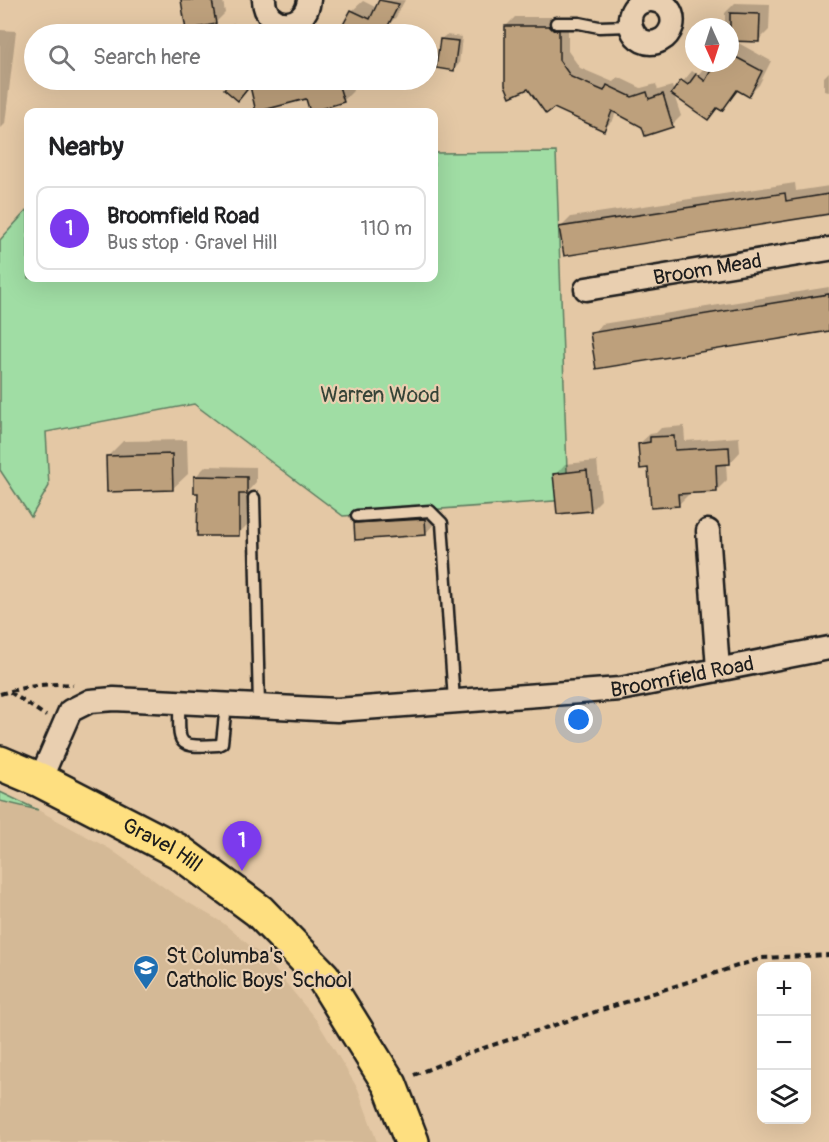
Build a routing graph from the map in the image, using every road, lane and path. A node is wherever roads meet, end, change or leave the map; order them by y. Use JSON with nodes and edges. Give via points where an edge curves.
{"nodes":[{"id":1,"x":264,"y":0,"type":"edge"},
{"id":2,"x":309,"y":0,"type":"edge"},
{"id":3,"x":651,"y":0,"type":"edge"},
{"id":4,"x":556,"y":23,"type":"dead end"},
{"id":5,"x":630,"y":26,"type":"junction"},
{"id":6,"x":829,"y":249,"type":"edge"},
{"id":7,"x":586,"y":289,"type":"dead end"},
{"id":8,"x":254,"y":498,"type":"dead end"},
{"id":9,"x":357,"y":516,"type":"dead end"},
{"id":10,"x":708,"y":531,"type":"dead end"},
{"id":11,"x":829,"y":648,"type":"edge"},
{"id":12,"x":718,"y":669,"type":"junction"},
{"id":13,"x":78,"y":685,"type":"dead end"},
{"id":14,"x":10,"y":691,"type":"junction"},
{"id":15,"x":0,"y":694,"type":"edge"},
{"id":16,"x":454,"y":701,"type":"junction"},
{"id":17,"x":178,"y":703,"type":"junction"},
{"id":18,"x":226,"y":705,"type":"junction"},
{"id":19,"x":259,"y":706,"type":"junction"},
{"id":20,"x":46,"y":716,"type":"dead end"},
{"id":21,"x":0,"y":763,"type":"edge"},
{"id":22,"x":40,"y":780,"type":"junction"},
{"id":23,"x":829,"y":955,"type":"edge"},
{"id":24,"x":390,"y":1085,"type":"junction"},
{"id":25,"x":412,"y":1142,"type":"edge"}],
"edges":[{"from":1,"to":2,"type":"street","via":[[267,13],[285,24],[300,19]]},
{"from":3,"to":5,"type":"street","via":[[634,8]]},
{"from":3,"to":5,"type":"street","via":[[664,4],[672,14],[668,34],[650,43],[637,37]]},
{"from":4,"to":5,"type":"lane"},
{"from":6,"to":7,"type":"street","name":"Broom Mead"},
{"from":8,"to":19,"type":"lane"},
{"from":9,"to":16,"type":"lane","via":[[430,511],[442,523]]},
{"from":10,"to":12,"type":"street"},
{"from":11,"to":12,"type":"street","name":"Broomfield Road"},
{"from":12,"to":16,"type":"street","name":"Broomfield Road","via":[[620,689]]},
{"from":13,"to":14,"type":"path","via":[[53,683]]},
{"from":14,"to":15,"type":"path"},
{"from":14,"to":20,"type":"path"},
{"from":16,"to":19,"type":"street","name":"Broomfield Road","via":[[337,710]]},
{"from":17,"to":18,"type":"street","name":"Broomfield Road"},
{"from":17,"to":18,"type":"lane","via":[[180,738],[191,747],[222,742]]},
{"from":17,"to":22,"type":"street","name":"Broomfield Road","via":[[114,699],[90,701],[70,711]]},
{"from":18,"to":19,"type":"street","name":"Broomfield Road"},
{"from":21,"to":22,"type":"main road","name":"Gravel Hill"},
{"from":22,"to":24,"type":"main road","name":"Gravel Hill","via":[[178,851],[259,911],[323,977]]},
{"from":23,"to":24,"type":"path","via":[[762,958],[468,1053]]},
{"from":24,"to":25,"type":"main road","name":"Gravel Hill"}]}
